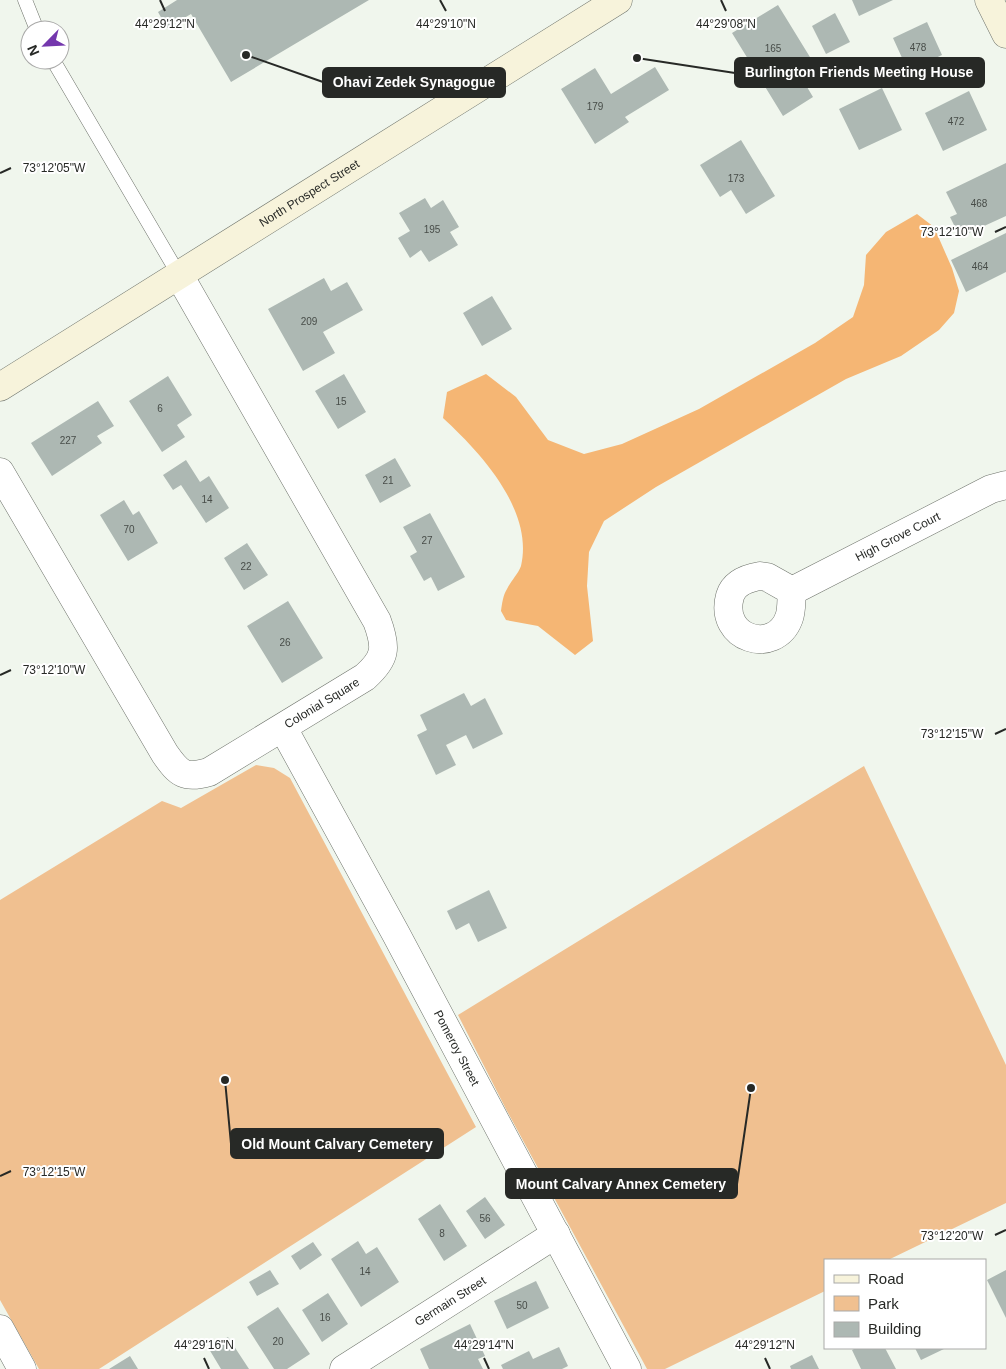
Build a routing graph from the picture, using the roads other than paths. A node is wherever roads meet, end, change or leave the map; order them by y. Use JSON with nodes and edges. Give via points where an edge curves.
{"nodes":[{"id":1,"x":25,"y":0,"type":"edge"},
{"id":2,"x":617,"y":0,"type":"edge"},
{"id":3,"x":989,"y":0,"type":"edge"},
{"id":4,"x":33,"y":20,"type":"edge"},
{"id":5,"x":1006,"y":34,"type":"edge"},
{"id":6,"x":59,"y":70,"type":"edge"},
{"id":7,"x":179,"y":275,"type":"junction"},
{"id":8,"x":0,"y":388,"type":"edge"},
{"id":9,"x":0,"y":472,"type":"edge"},
{"id":10,"x":1006,"y":484,"type":"edge"},
{"id":11,"x":792,"y":591,"type":"dead end"},
{"id":12,"x":283,"y":728,"type":"junction"},
{"id":13,"x":556,"y":1234,"type":"junction"},
{"id":14,"x":0,"y":1329,"type":"edge"},
{"id":15,"x":22,"y":1369,"type":"edge"},
{"id":16,"x":344,"y":1369,"type":"edge"},
{"id":17,"x":627,"y":1369,"type":"edge"}],
"edges":[{"from":1,"to":4,"type":"lane"},
{"from":2,"to":7,"type":"street","name":"North Prospect Street"},
{"from":3,"to":5,"type":"street"},
{"from":6,"to":7,"type":"lane"},
{"from":7,"to":8,"type":"street","name":"North Prospect Street"},
{"from":7,"to":12,"type":"street","name":"Colonial Square","via":[[377,621],[383,637],[381,659],[365,677]]},
{"from":9,"to":12,"type":"street","name":"Colonial Square","via":[[173,766],[184,775],[209,772]]},
{"from":10,"to":11,"type":"street","name":"High Grove Court"},
{"from":12,"to":13,"type":"street","name":"Pomeroy Street"},
{"from":13,"to":16,"type":"street","name":"Germain Street"},
{"from":13,"to":17,"type":"street","name":"Pomeroy Street"},
{"from":14,"to":15,"type":"street"}]}
